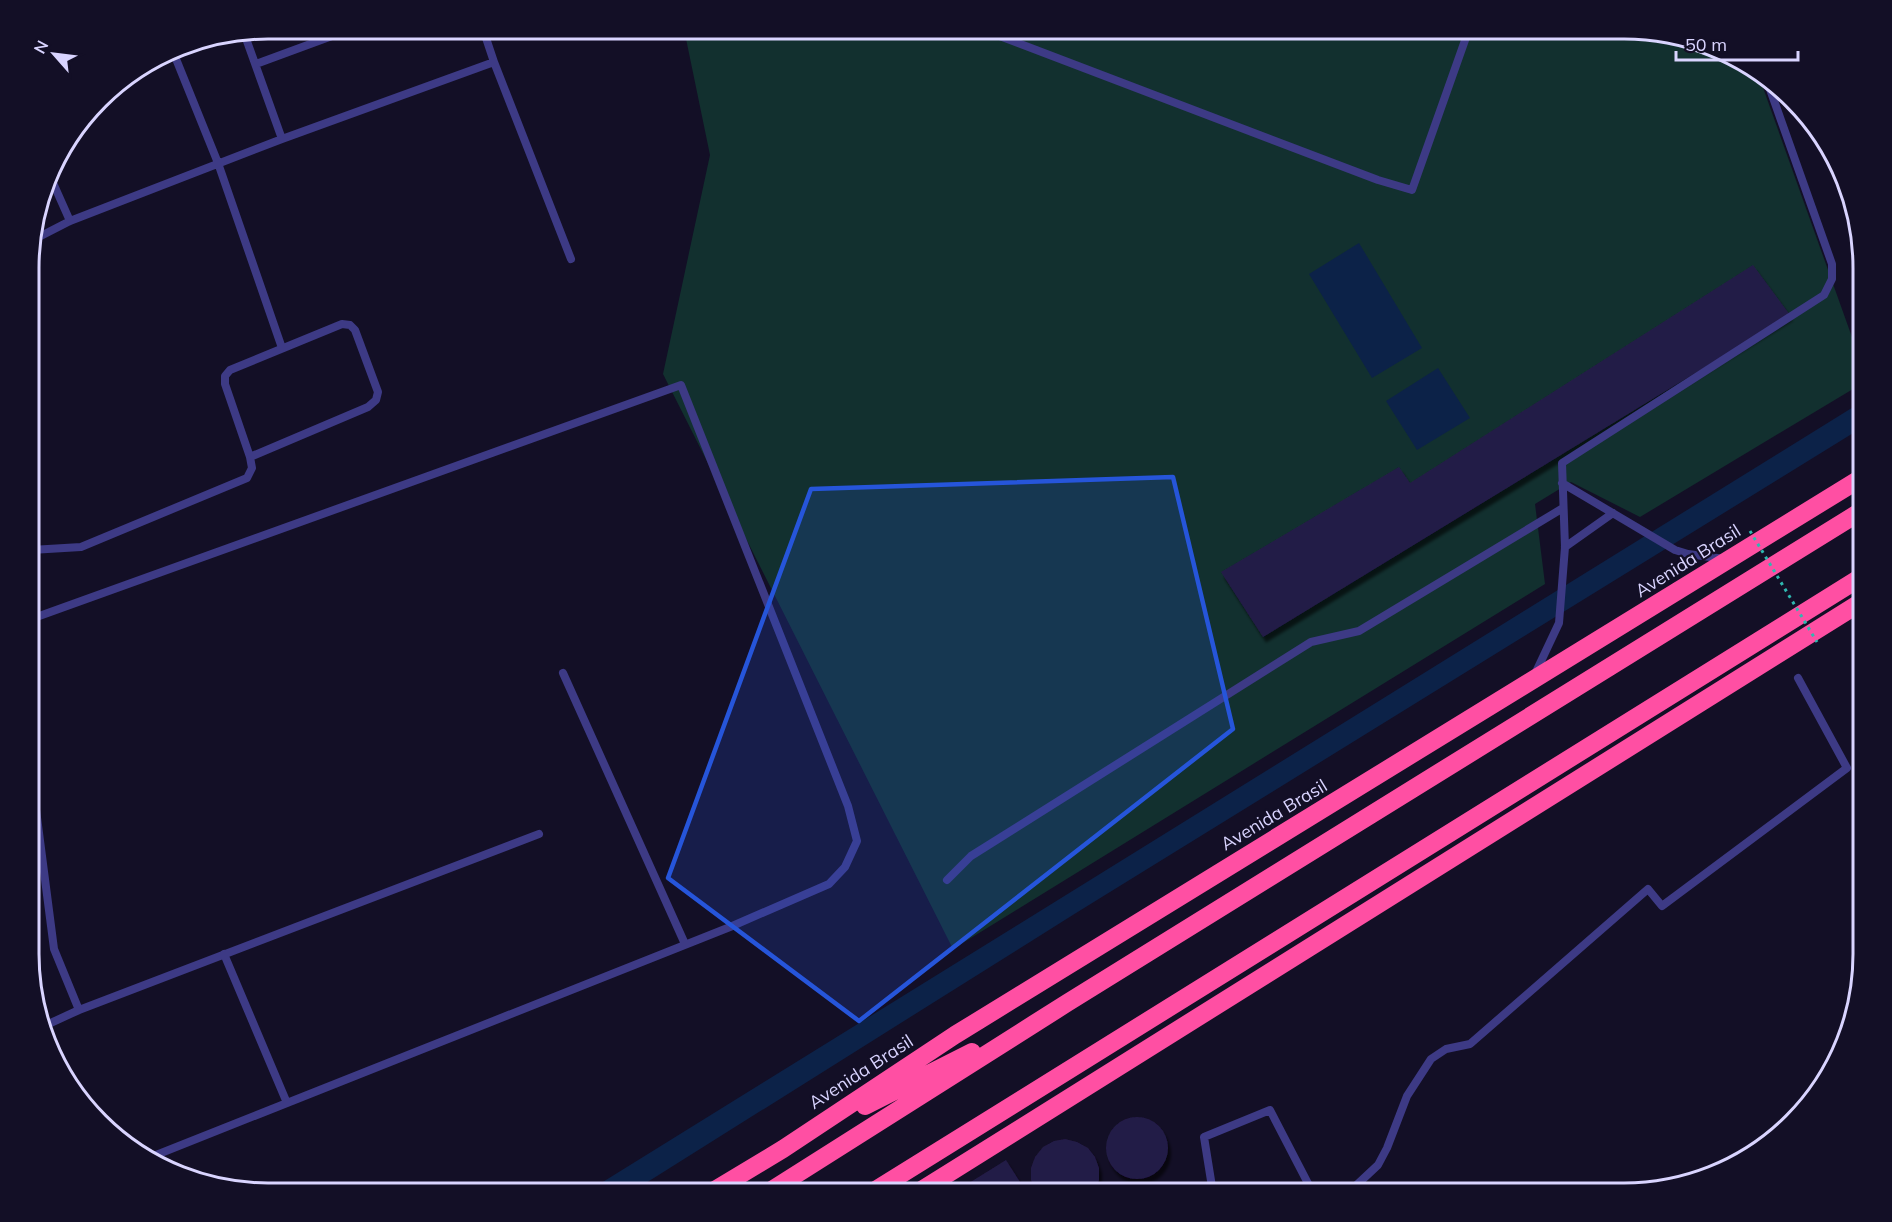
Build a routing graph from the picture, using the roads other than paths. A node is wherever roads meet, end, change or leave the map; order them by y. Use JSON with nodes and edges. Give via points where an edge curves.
{"nodes":[{"id":1,"x":322,"y":39,"type":"edge"},
{"id":2,"x":487,"y":39,"type":"edge"},
{"id":3,"x":1010,"y":39,"type":"edge"},
{"id":4,"x":1465,"y":39,"type":"edge"},
{"id":5,"x":247,"y":40,"type":"edge"},
{"id":6,"x":176,"y":58,"type":"edge"},
{"id":7,"x":494,"y":62,"type":"junction"},
{"id":8,"x":256,"y":64,"type":"junction"},
{"id":9,"x":1771,"y":93,"type":"edge"},
{"id":10,"x":282,"y":139,"type":"junction"},
{"id":11,"x":218,"y":163,"type":"junction"},
{"id":12,"x":53,"y":187,"type":"edge"},
{"id":13,"x":70,"y":221,"type":"junction"},
{"id":14,"x":41,"y":235,"type":"edge"},
{"id":15,"x":571,"y":259,"type":"dead end"},
{"id":16,"x":282,"y":348,"type":"junction"},
{"id":17,"x":250,"y":457,"type":"junction"},
{"id":18,"x":1562,"y":483,"type":"junction"},
{"id":19,"x":1853,"y":483,"type":"edge"},
{"id":20,"x":1563,"y":508,"type":"junction"},
{"id":21,"x":1613,"y":513,"type":"junction"},
{"id":22,"x":1853,"y":516,"type":"edge"},
{"id":23,"x":1565,"y":548,"type":"junction"},
{"id":24,"x":39,"y":549,"type":"edge"},
{"id":25,"x":1731,"y":559,"type":"junction"},
{"id":26,"x":1853,"y":582,"type":"edge"},
{"id":27,"x":1853,"y":607,"type":"edge"},
{"id":28,"x":39,"y":616,"type":"edge"},
{"id":29,"x":563,"y":673,"type":"dead end"},
{"id":30,"x":1798,"y":678,"type":"dead end"},
{"id":31,"x":1532,"y":682,"type":"junction"},
{"id":32,"x":539,"y":834,"type":"dead end"},
{"id":33,"x":39,"y":838,"type":"edge"},
{"id":34,"x":947,"y":880,"type":"dead end"},
{"id":35,"x":685,"y":944,"type":"junction"},
{"id":36,"x":224,"y":954,"type":"junction"},
{"id":37,"x":1067,"y":1004,"type":"junction"},
{"id":38,"x":79,"y":1010,"type":"junction"},
{"id":39,"x":50,"y":1023,"type":"edge"},
{"id":40,"x":287,"y":1103,"type":"junction"},
{"id":41,"x":783,"y":1149,"type":"junction"},
{"id":42,"x":158,"y":1154,"type":"edge"},
{"id":43,"x":727,"y":1183,"type":"edge"},
{"id":44,"x":783,"y":1183,"type":"edge"},
{"id":45,"x":887,"y":1183,"type":"edge"},
{"id":46,"x":933,"y":1183,"type":"edge"},
{"id":47,"x":1211,"y":1183,"type":"edge"},
{"id":48,"x":1308,"y":1183,"type":"edge"},
{"id":49,"x":1359,"y":1183,"type":"edge"}],
"edges":[{"from":1,"to":8,"type":"lane"},
{"from":2,"to":7,"type":"lane"},
{"from":3,"to":4,"type":"lane","via":[[1378,180],[1412,189]]},
{"from":5,"to":8,"type":"lane"},
{"from":6,"to":11,"type":"lane"},
{"from":7,"to":10,"type":"lane"},
{"from":7,"to":15,"type":"lane"},
{"from":8,"to":10,"type":"lane"},
{"from":9,"to":18,"type":"lane","via":[[1832,264],[1833,279],[1824,295],[1562,463]]},
{"from":10,"to":11,"type":"lane"},
{"from":11,"to":13,"type":"lane"},
{"from":11,"to":16,"type":"lane"},
{"from":12,"to":13,"type":"lane"},
{"from":13,"to":14,"type":"lane"},
{"from":16,"to":17,"type":"lane","via":[[230,370],[225,376]]},
{"from":16,"to":17,"type":"lane","via":[[342,324],[350,325],[378,392],[376,400],[368,407]]},
{"from":17,"to":24,"type":"lane","via":[[252,468],[247,478],[81,547]]},
{"from":18,"to":20,"type":"lane"},
{"from":18,"to":21,"type":"lane"},
{"from":19,"to":25,"type":"highway","name":"Avenida Brasil"},
{"from":20,"to":23,"type":"lane"},
{"from":20,"to":34,"type":"lane","via":[[1359,631],[1311,642],[971,856]]},
{"from":21,"to":23,"type":"lane"},
{"from":21,"to":25,"type":"lane","via":[[1675,550]]},
{"from":22,"to":37,"type":"highway"},
{"from":23,"to":31,"type":"lane","via":[[1558,623]]},
{"from":25,"to":31,"type":"highway","name":"Avenida Brasil"},
{"from":26,"to":45,"type":"highway"},
{"from":27,"to":46,"type":"highway"},
{"from":28,"to":35,"type":"lane","via":[[681,385],[848,806],[857,841],[845,867],[829,884]]},
{"from":29,"to":35,"type":"lane"},
{"from":30,"to":49,"type":"lane","via":[[1847,768],[1662,906],[1648,889],[1470,1044],[1446,1049],[1431,1059],[1407,1096],[1378,1165]]},
{"from":31,"to":41,"type":"highway","name":"Avenida Brasil","via":[[966,1029]]},
{"from":32,"to":36,"type":"lane"},
{"from":33,"to":38,"type":"lane","via":[[54,949]]},
{"from":35,"to":40,"type":"lane"},
{"from":36,"to":38,"type":"lane"},
{"from":36,"to":40,"type":"lane"},
{"from":37,"to":41,"type":"highway"},
{"from":37,"to":44,"type":"highway"},
{"from":38,"to":39,"type":"lane"},
{"from":40,"to":42,"type":"lane"},
{"from":41,"to":43,"type":"highway","name":"Avenida Brasil"},
{"from":47,"to":48,"type":"lane","via":[[1204,1137],[1270,1110]]}]}
